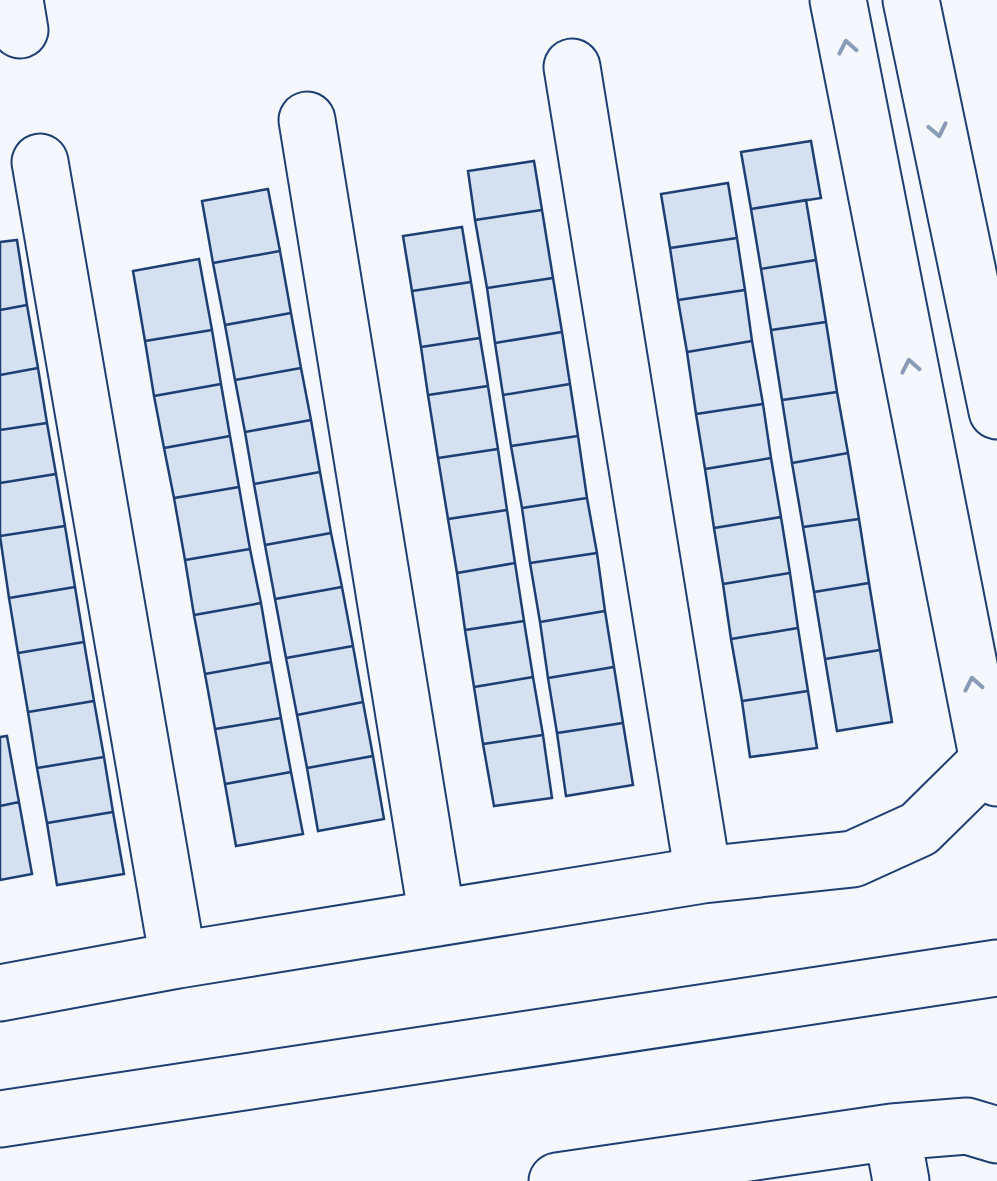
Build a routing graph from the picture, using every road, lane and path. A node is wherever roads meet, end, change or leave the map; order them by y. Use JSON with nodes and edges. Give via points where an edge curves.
{"nodes":[{"id":1,"x":838,"y":0,"type":"edge"},
{"id":2,"x":911,"y":0,"type":"edge"},
{"id":3,"x":572,"y":67,"type":"dead end"},
{"id":4,"x":307,"y":120,"type":"dead end"},
{"id":5,"x":40,"y":162,"type":"dead end"},
{"id":6,"x":997,"y":411,"type":"edge"},
{"id":7,"x":994,"y":765,"type":"edge"},
{"id":8,"x":703,"y":876,"type":"junction"},
{"id":9,"x":437,"y":918,"type":"junction"},
{"id":10,"x":178,"y":960,"type":"junction"},
{"id":11,"x":997,"y":968,"type":"edge"},
{"id":12,"x":0,"y":993,"type":"edge"},
{"id":13,"x":0,"y":1119,"type":"edge"},
{"id":14,"x":997,"y":1134,"type":"edge"},
{"id":15,"x":896,"y":1156,"type":"edge"},
{"id":16,"x":614,"y":1176,"type":"edge"},
{"id":17,"x":557,"y":1181,"type":"edge"}],
"edges":[{"from":7,"to":1,"type":"street","one_way":true},
{"from":2,"to":6,"type":"street","one_way":true},
{"from":3,"to":8,"type":"street"},
{"from":4,"to":9,"type":"street"},
{"from":5,"to":10,"type":"street"},
{"from":7,"to":8,"type":"street","via":[[919,828],[854,859]]},
{"from":8,"to":9,"type":"street"},
{"from":9,"to":10,"type":"street"},
{"from":10,"to":12,"type":"street"},
{"from":11,"to":13,"type":"street"},
{"from":14,"to":15,"type":"street","via":[[967,1126]]},
{"from":15,"to":16,"type":"street"},
{"from":16,"to":17,"type":"street"}]}
